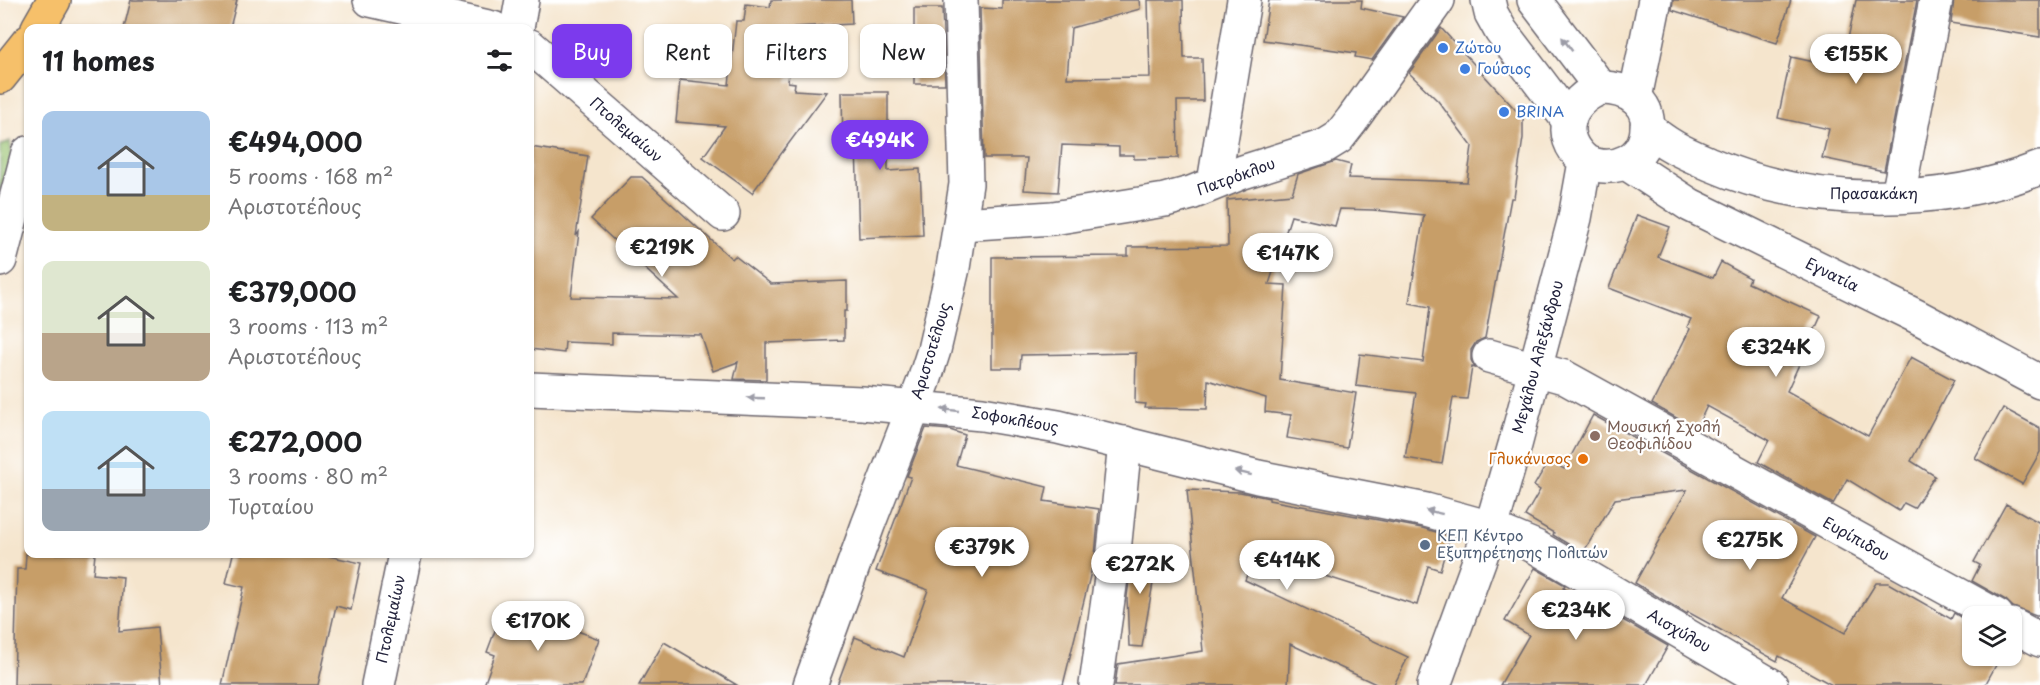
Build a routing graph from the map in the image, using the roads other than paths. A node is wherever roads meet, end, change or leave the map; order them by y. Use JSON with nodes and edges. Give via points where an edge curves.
{"nodes":[{"id":1,"x":54,"y":0,"type":"edge"},
{"id":2,"x":370,"y":0,"type":"edge"},
{"id":3,"x":522,"y":0,"type":"edge"},
{"id":4,"x":961,"y":0,"type":"edge"},
{"id":5,"x":1244,"y":0,"type":"edge"},
{"id":6,"x":1438,"y":0,"type":"edge"},
{"id":7,"x":1488,"y":0,"type":"edge"},
{"id":8,"x":1534,"y":0,"type":"edge"},
{"id":9,"x":1655,"y":0,"type":"edge"},
{"id":10,"x":1936,"y":0,"type":"edge"},
{"id":11,"x":41,"y":24,"type":"edge"},
{"id":12,"x":475,"y":24,"type":"edge"},
{"id":13,"x":518,"y":24,"type":"edge"},
{"id":14,"x":534,"y":49,"type":"edge"},
{"id":15,"x":24,"y":51,"type":"edge"},
{"id":16,"x":0,"y":77,"type":"edge"},
{"id":17,"x":1601,"y":88,"type":"junction"},
{"id":18,"x":1641,"y":112,"type":"junction"},
{"id":19,"x":1569,"y":121,"type":"junction"},
{"id":20,"x":1585,"y":162,"type":"junction"},
{"id":21,"x":1626,"y":163,"type":"junction"},
{"id":22,"x":2040,"y":168,"type":"edge"},
{"id":23,"x":1214,"y":183,"type":"junction"},
{"id":24,"x":24,"y":184,"type":"edge"},
{"id":25,"x":1898,"y":196,"type":"junction"},
{"id":26,"x":723,"y":214,"type":"dead end"},
{"id":27,"x":20,"y":215,"type":"edge"},
{"id":28,"x":961,"y":224,"type":"junction"},
{"id":29,"x":0,"y":260,"type":"edge"},
{"id":30,"x":1489,"y":356,"type":"dead end"},
{"id":31,"x":1536,"y":368,"type":"junction"},
{"id":32,"x":2040,"y":382,"type":"edge"},
{"id":33,"x":534,"y":389,"type":"edge"},
{"id":34,"x":914,"y":406,"type":"junction"},
{"id":35,"x":1125,"y":443,"type":"junction"},
{"id":36,"x":1491,"y":528,"type":"junction"},
{"id":37,"x":404,"y":558,"type":"edge"},
{"id":38,"x":1979,"y":606,"type":"edge"},
{"id":39,"x":2022,"y":630,"type":"edge"},
{"id":40,"x":2040,"y":640,"type":"edge"},
{"id":41,"x":378,"y":685,"type":"edge"},
{"id":42,"x":810,"y":685,"type":"edge"},
{"id":43,"x":1096,"y":685,"type":"edge"},
{"id":44,"x":1434,"y":685,"type":"edge"},
{"id":45,"x":1771,"y":685,"type":"edge"}],
"edges":[{"from":1,"to":11,"type":"main road"},
{"from":2,"to":12,"type":"street"},
{"from":3,"to":13,"type":"street"},
{"from":4,"to":28,"type":"street","name":"Αριστοτέλους","via":[[966,184]]},
{"from":5,"to":23,"type":"street"},
{"from":6,"to":23,"type":"street","name":"Πατρόκλου","via":[[1332,142]]},
{"from":7,"to":19,"type":"street","via":[[1501,31]]},
{"from":17,"to":8,"type":"street","one_way":true},
{"from":9,"to":18,"type":"street"},
{"from":10,"to":25,"type":"street"},
{"from":14,"to":26,"type":"street","name":"Πτολεμαίων"},
{"from":15,"to":16,"type":"main road"},
{"from":17,"to":18,"type":"street","via":[[1625,91]]},
{"from":17,"to":19,"type":"street","via":[[1580,99]]},
{"from":18,"to":21,"type":"street","via":[[1646,137],[1642,148]]},
{"from":18,"to":25,"type":"street","name":"Πρασακάκη","via":[[1657,137],[1731,173],[1828,195]]},
{"from":19,"to":20,"type":"street","via":[[1571,143]]},
{"from":20,"to":21,"type":"street","via":[[1605,167]]},
{"from":20,"to":31,"type":"street","name":"Μεγάλου Αλεξάνδρου","via":[[1575,218]]},
{"from":21,"to":32,"type":"street","name":"Εγνατία","via":[[1690,205]]},
{"from":22,"to":25,"type":"street","name":"Πρασακάκη","via":[[1983,185]]},
{"from":23,"to":28,"type":"street","name":"Πατρόκλου","via":[[1191,193],[1125,207],[1053,218]]},
{"from":24,"to":27,"type":"street"},
{"from":27,"to":29,"type":"street"},
{"from":28,"to":34,"type":"street","name":"Αριστοτέλους","via":[[934,350]]},
{"from":30,"to":31,"type":"street","name":"Ευρίπιδου"},
{"from":31,"to":36,"type":"street","name":"Μεγάλου Αλεξάνδρου"},
{"from":31,"to":38,"type":"street","name":"Ευρίπιδου","via":[[1564,376]]},
{"from":34,"to":33,"type":"street","name":"Σοφοκλέους","one_way":true},
{"from":35,"to":34,"type":"street","name":"Σοφοκλέους","one_way":true,"via":[[1008,418]]},
{"from":34,"to":42,"type":"street","name":"Αριστοτέλους"},
{"from":36,"to":35,"type":"street","name":"Σοφοκλέους","one_way":true,"via":[[1426,510],[1258,477]]},
{"from":35,"to":43,"type":"street"},
{"from":36,"to":44,"type":"street","name":"Μεγάλου Αλεξάνδρου"},
{"from":36,"to":45,"type":"street","name":"Αισχύλου","via":[[1536,547]]},
{"from":37,"to":41,"type":"street","name":"Πτολεμαίων"},
{"from":39,"to":40,"type":"street"}]}
